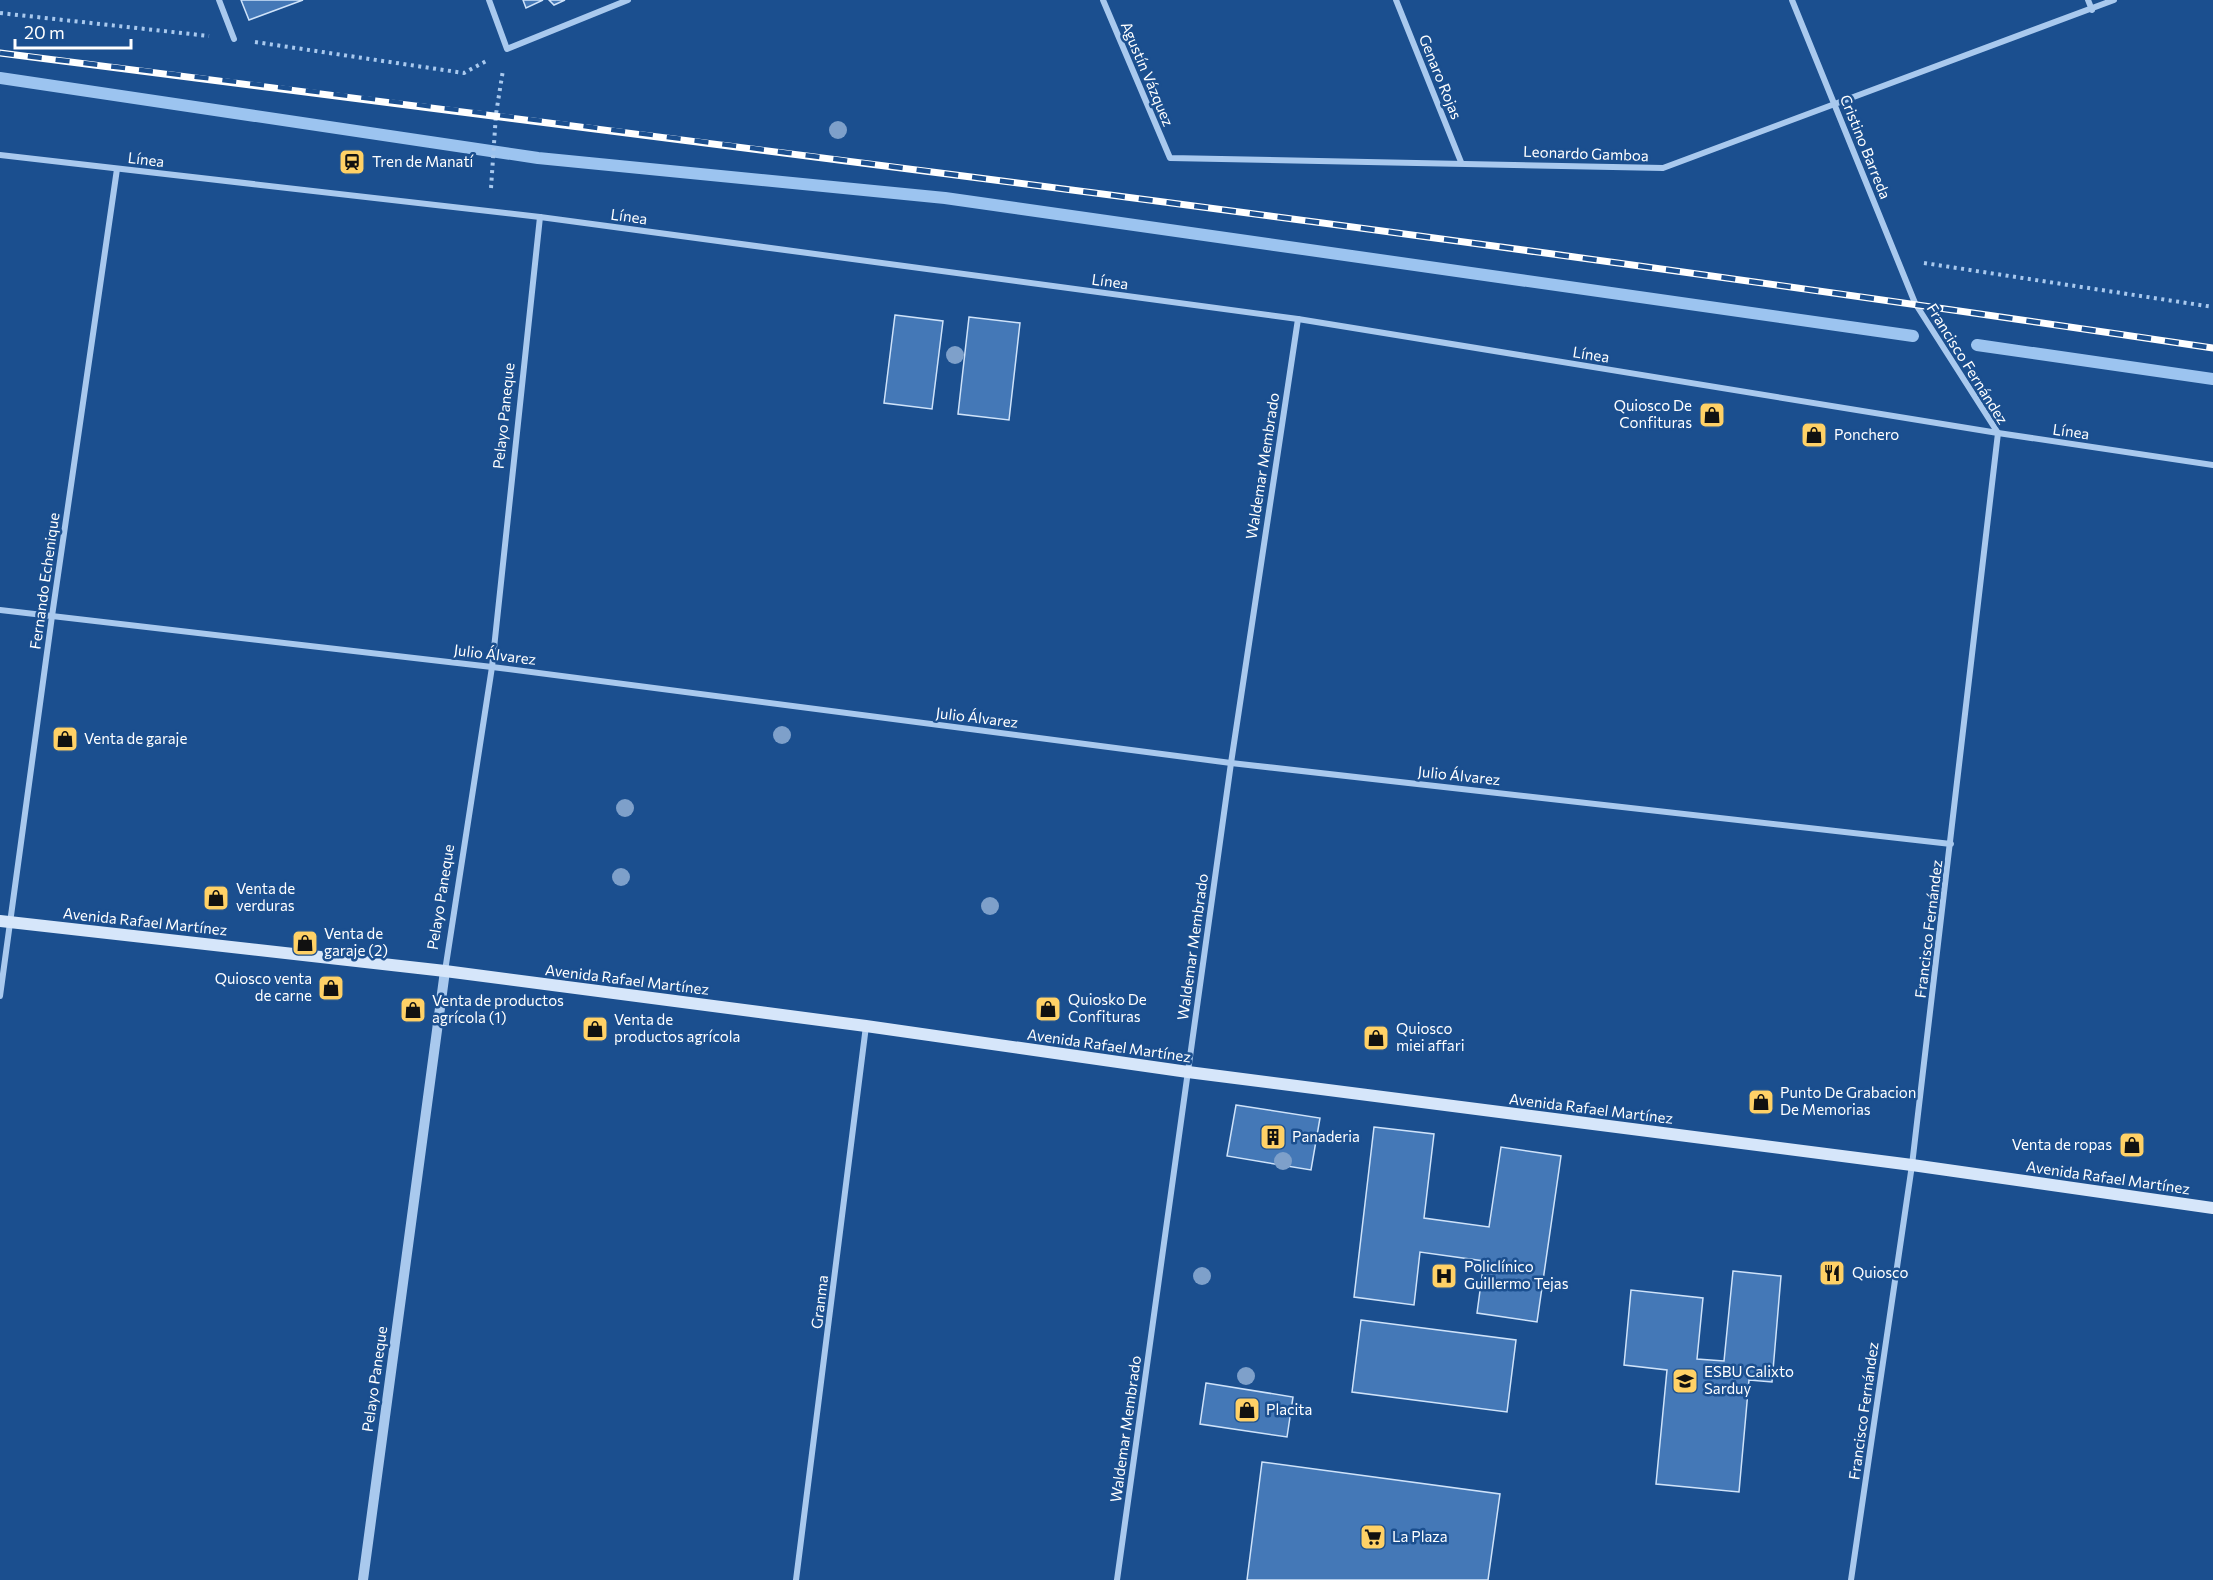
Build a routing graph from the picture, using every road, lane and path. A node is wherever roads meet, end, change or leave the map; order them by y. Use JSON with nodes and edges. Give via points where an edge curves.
{"nodes":[{"id":1,"x":219,"y":0,"type":"edge"},
{"id":2,"x":489,"y":0,"type":"edge"},
{"id":3,"x":628,"y":0,"type":"edge"},
{"id":4,"x":1103,"y":0,"type":"edge"},
{"id":5,"x":1396,"y":0,"type":"edge"},
{"id":6,"x":1792,"y":0,"type":"edge"},
{"id":7,"x":2088,"y":0,"type":"edge"},
{"id":8,"x":2115,"y":0,"type":"edge"},
{"id":9,"x":2092,"y":10,"type":"junction"},
{"id":10,"x":234,"y":39,"type":"dead end"},
{"id":11,"x":507,"y":49,"type":"junction"},
{"id":12,"x":1834,"y":104,"type":"junction"},
{"id":13,"x":0,"y":155,"type":"edge"},
{"id":14,"x":1170,"y":158,"type":"joint"},
{"id":15,"x":1461,"y":162,"type":"junction"},
{"id":16,"x":117,"y":169,"type":"junction"},
{"id":17,"x":489,"y":212,"type":"junction"},
{"id":18,"x":540,"y":218,"type":"junction"},
{"id":19,"x":1897,"y":259,"type":"junction"},
{"id":20,"x":1915,"y":303,"type":"joint"},
{"id":21,"x":2213,"y":307,"type":"edge"},
{"id":22,"x":1298,"y":319,"type":"junction"},
{"id":23,"x":1998,"y":433,"type":"junction"},
{"id":24,"x":2213,"y":465,"type":"edge"},
{"id":25,"x":0,"y":610,"type":"edge"},
{"id":26,"x":52,"y":616,"type":"junction"},
{"id":27,"x":492,"y":667,"type":"junction"},
{"id":28,"x":1230,"y":763,"type":"junction"},
{"id":29,"x":1951,"y":844,"type":"junction"},
{"id":30,"x":6,"y":921,"type":"edge"},
{"id":31,"x":445,"y":971,"type":"junction"},
{"id":32,"x":0,"y":996,"type":"edge"},
{"id":33,"x":866,"y":1026,"type":"junction"},
{"id":34,"x":1188,"y":1072,"type":"junction"},
{"id":35,"x":1912,"y":1165,"type":"junction"},
{"id":36,"x":2213,"y":1208,"type":"edge"},
{"id":37,"x":363,"y":1580,"type":"edge"},
{"id":38,"x":796,"y":1580,"type":"edge"},
{"id":39,"x":1117,"y":1580,"type":"edge"},
{"id":40,"x":1851,"y":1580,"type":"edge"}],
"edges":[{"from":1,"to":10,"type":"street"},
{"from":2,"to":11,"type":"street"},
{"from":3,"to":11,"type":"street"},
{"from":4,"to":14,"type":"street","name":"Agustín Vázquez"},
{"from":5,"to":15,"type":"street","name":"Genaro Rojas"},
{"from":6,"to":12,"type":"street","name":"Cristino Barreda"},
{"from":7,"to":9,"type":"street"},
{"from":8,"to":9,"type":"street","name":"Leonardo Gamboa"},
{"from":9,"to":12,"type":"street","name":"Leonardo Gamboa"},
{"from":11,"to":17,"type":"path","via":[[496,114]]},
{"from":12,"to":15,"type":"street","name":"Leonardo Gamboa","via":[[1663,168]]},
{"from":12,"to":19,"type":"street","name":"Cristino Barreda"},
{"from":13,"to":16,"type":"street","name":"Línea"},
{"from":14,"to":15,"type":"street","name":"Leonardo Gamboa"},
{"from":16,"to":17,"type":"street","name":"Línea"},
{"from":16,"to":26,"type":"street","name":"Fernando Echenique"},
{"from":17,"to":18,"type":"street","name":"Línea"},
{"from":18,"to":22,"type":"street","name":"Línea"},
{"from":18,"to":27,"type":"street","name":"Pelayo Paneque"},
{"from":19,"to":20,"type":"street","name":"Cristino Barreda"},
{"from":19,"to":21,"type":"path"},
{"from":20,"to":23,"type":"street","name":"Francisco Fernández"},
{"from":22,"to":23,"type":"street","name":"Línea"},
{"from":22,"to":28,"type":"street","name":"Waldemar Membrado"},
{"from":23,"to":24,"type":"street","name":"Línea"},
{"from":23,"to":29,"type":"street","name":"Francisco Fernández"},
{"from":25,"to":26,"type":"street","name":"Julio Álvarez"},
{"from":26,"to":27,"type":"street","name":"Julio Álvarez"},
{"from":26,"to":30,"type":"street","name":"Fernando Echenique"},
{"from":27,"to":28,"type":"street","name":"Julio Álvarez"},
{"from":27,"to":31,"type":"street","name":"Pelayo Paneque"},
{"from":28,"to":29,"type":"street","name":"Julio Álvarez"},
{"from":28,"to":34,"type":"street","name":"Waldemar Membrado"},
{"from":29,"to":35,"type":"street","name":"Francisco Fernández"},
{"from":30,"to":31,"type":"main road","name":"Avenida Rafael Martínez"},
{"from":30,"to":32,"type":"street","name":"Fernando Echenique"},
{"from":31,"to":33,"type":"main road","name":"Avenida Rafael Martínez"},
{"from":31,"to":37,"type":"street","name":"Pelayo Paneque"},
{"from":33,"to":34,"type":"main road","name":"Avenida Rafael Martínez"},
{"from":33,"to":38,"type":"street","name":"Granma"},
{"from":34,"to":35,"type":"main road","name":"Avenida Rafael Martínez"},
{"from":34,"to":39,"type":"street","name":"Waldemar Membrado"},
{"from":35,"to":36,"type":"main road","name":"Avenida Rafael Martínez"},
{"from":35,"to":40,"type":"street","name":"Francisco Fernández"}]}
